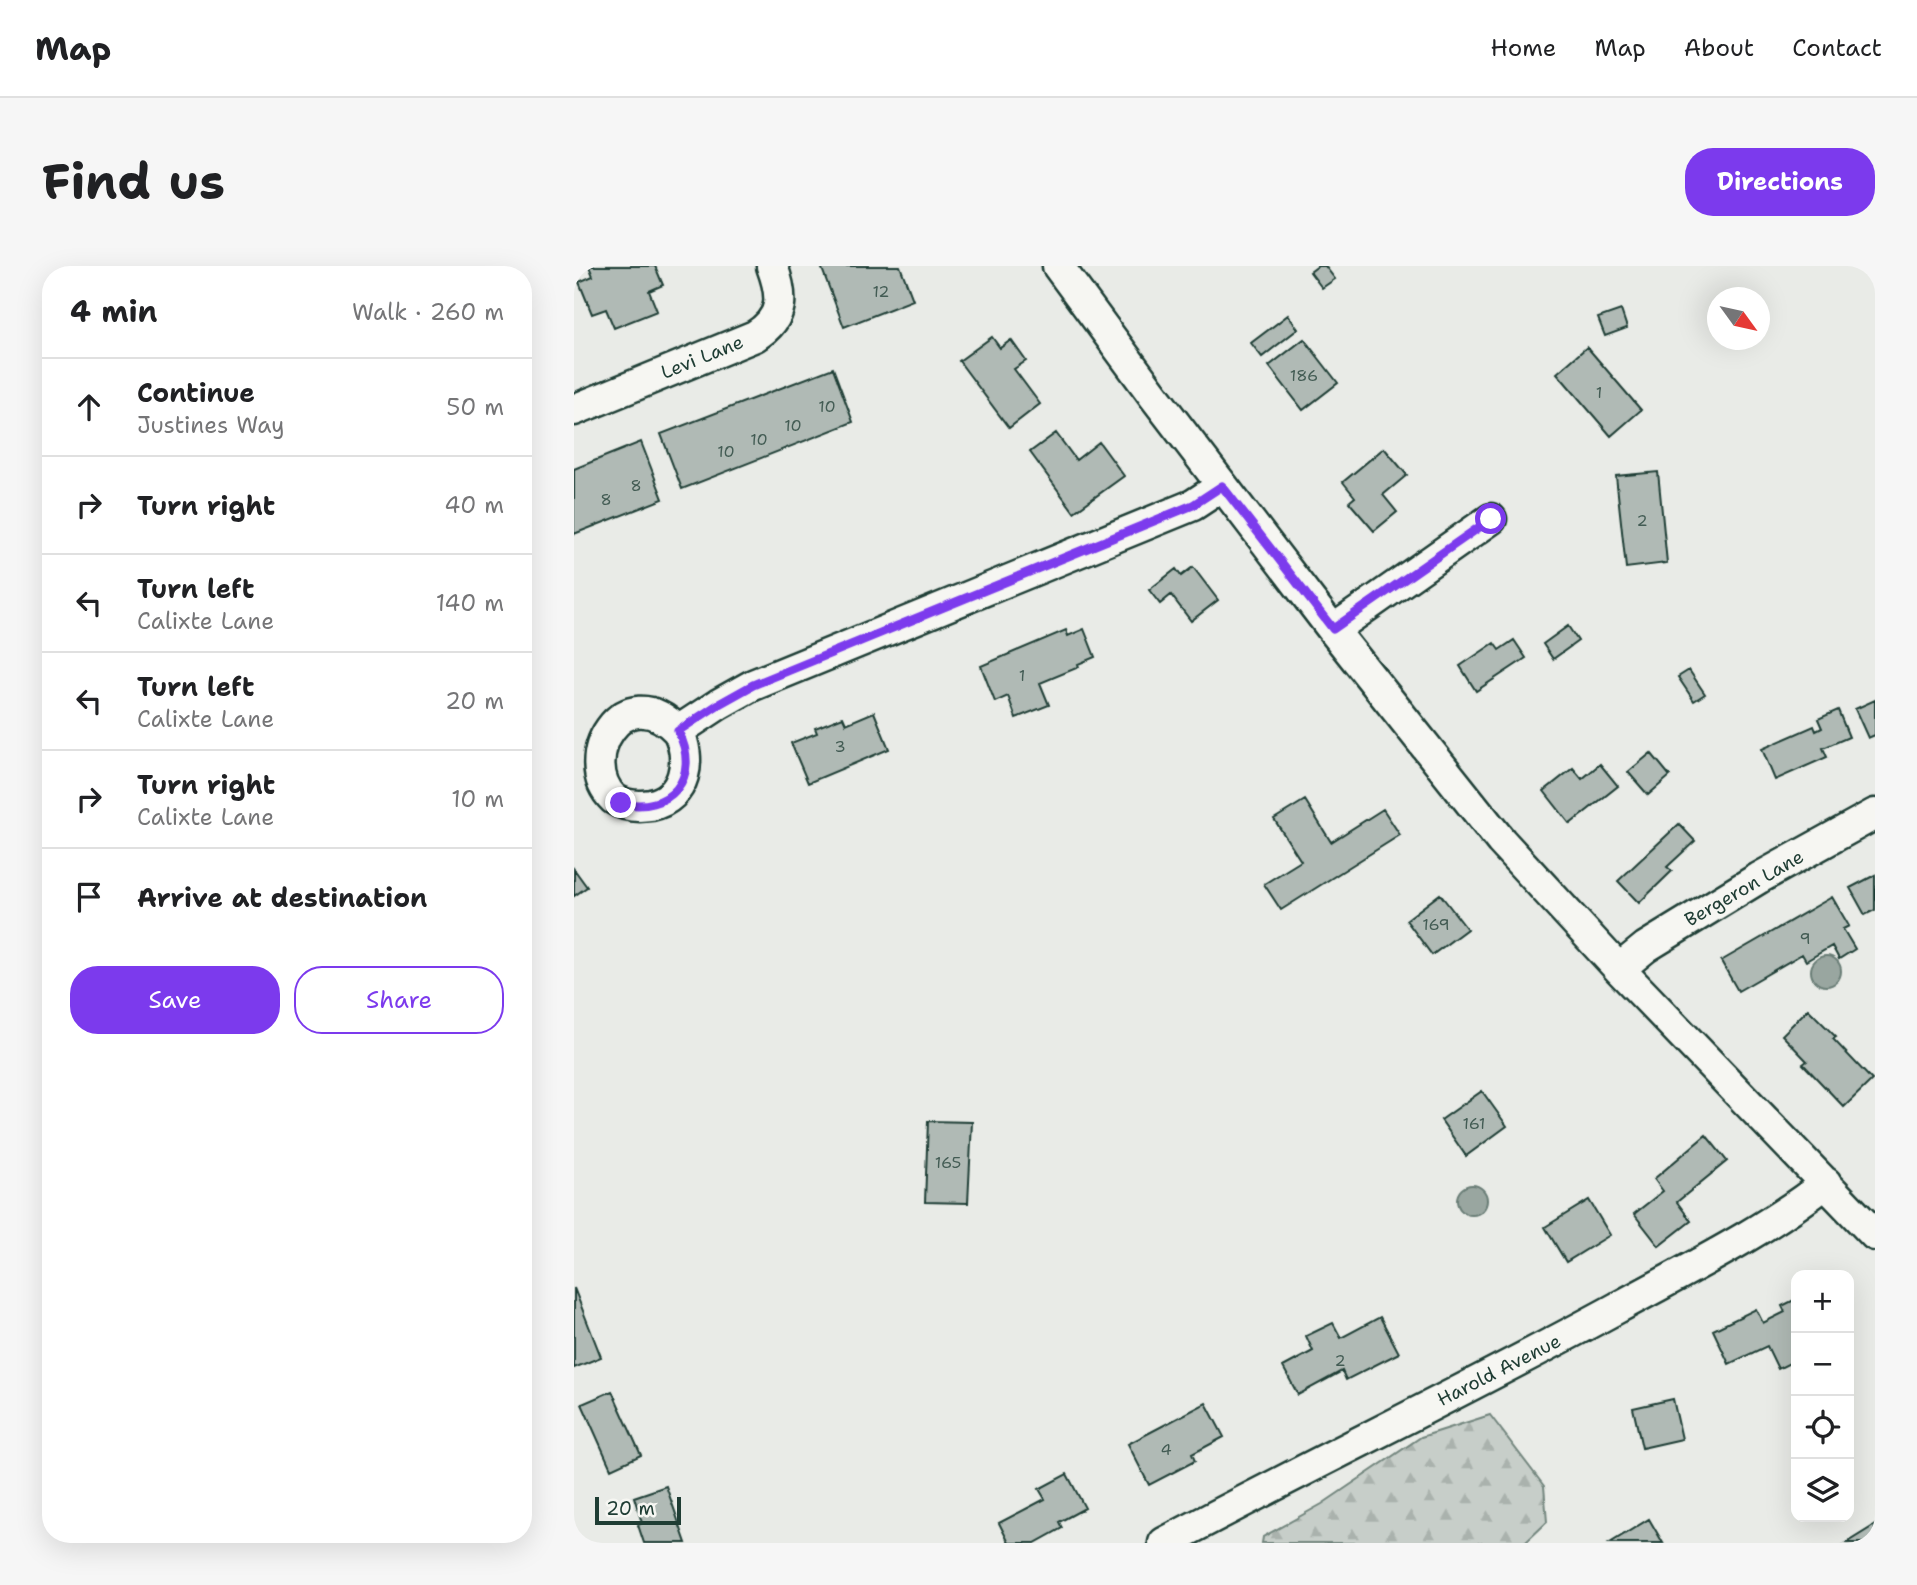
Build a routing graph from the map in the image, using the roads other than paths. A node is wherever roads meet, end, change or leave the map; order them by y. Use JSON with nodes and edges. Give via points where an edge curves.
{"nodes":[{"id":1,"x":772,"y":266,"type":"edge"},
{"id":2,"x":1058,"y":266,"type":"edge"},
{"id":3,"x":574,"y":410,"type":"edge"},
{"id":4,"x":1222,"y":486,"type":"junction"},
{"id":5,"x":1491,"y":519,"type":"dead end"},
{"id":6,"x":1333,"y":629,"type":"junction"},
{"id":7,"x":678,"y":731,"type":"dead end"},
{"id":8,"x":1875,"y":814,"type":"edge"},
{"id":9,"x":1619,"y":969,"type":"junction"},
{"id":10,"x":1826,"y":1183,"type":"junction"},
{"id":11,"x":1875,"y":1235,"type":"edge"},
{"id":12,"x":1164,"y":1543,"type":"edge"}],
"edges":[{"from":1,"to":3,"type":"street","name":"Levi Lane","via":[[779,305],[765,330]]},
{"from":2,"to":4,"type":"street"},
{"from":4,"to":6,"type":"street"},
{"from":4,"to":7,"type":"street","via":[[1193,505],[753,685]]},
{"from":5,"to":6,"type":"street"},
{"from":6,"to":9,"type":"street","via":[[1501,841]]},
{"from":8,"to":9,"type":"street","name":"Bergeron Lane","via":[[1748,885],[1646,947]]},
{"from":9,"to":10,"type":"street"},
{"from":10,"to":11,"type":"street"},
{"from":10,"to":12,"type":"street","name":"Harold Avenue","via":[[1724,1250],[1550,1345]]}]}
